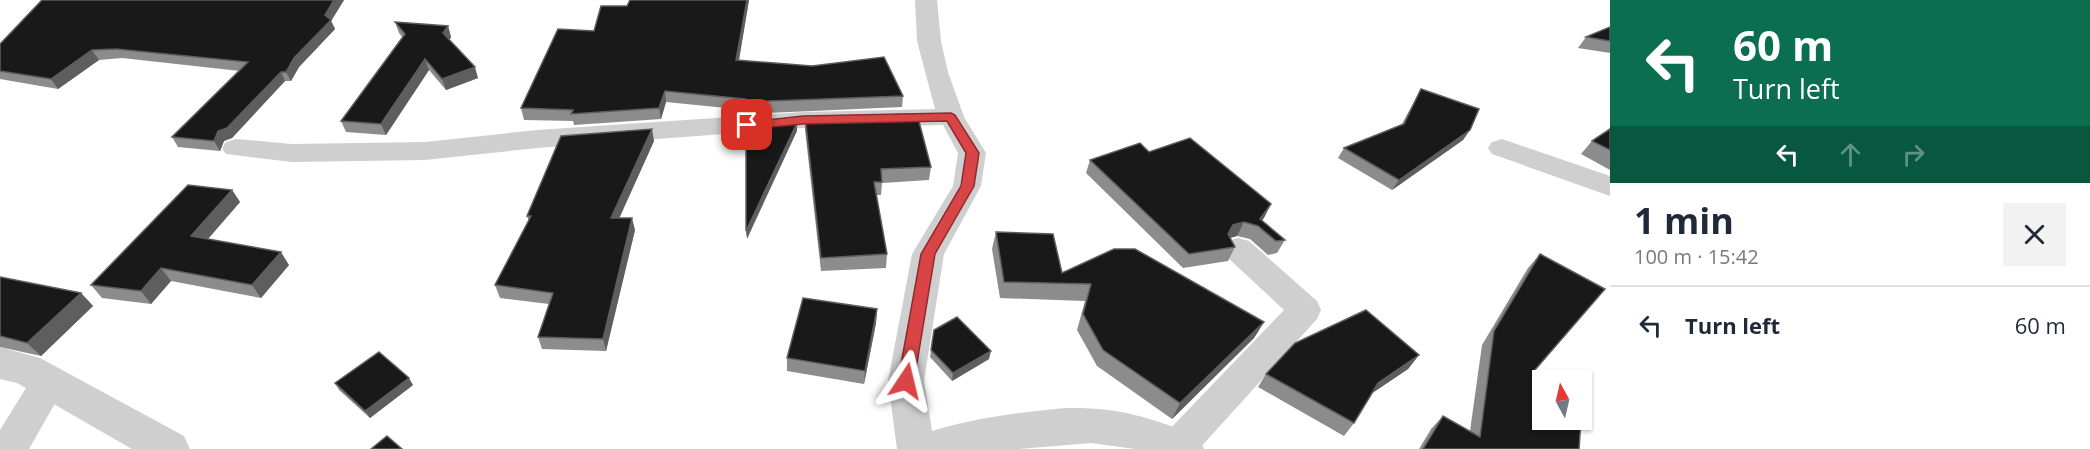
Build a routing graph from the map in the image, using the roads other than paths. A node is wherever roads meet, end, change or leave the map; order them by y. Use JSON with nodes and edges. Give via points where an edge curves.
{"nodes":[{"id":1,"x":926,"y":0,"type":"edge"},
{"id":2,"x":951,"y":117,"type":"junction"},
{"id":3,"x":236,"y":148,"type":"dead end"},
{"id":4,"x":1502,"y":148,"type":"dead end"},
{"id":5,"x":1610,"y":186,"type":"edge"},
{"id":6,"x":1238,"y":249,"type":"dead end"},
{"id":7,"x":0,"y":363,"type":"edge"},
{"id":8,"x":56,"y":387,"type":"junction"},
{"id":9,"x":1180,"y":448,"type":"edge"},
{"id":10,"x":9,"y":449,"type":"edge"},
{"id":11,"x":31,"y":449,"type":"edge"},
{"id":12,"x":169,"y":449,"type":"edge"},
{"id":13,"x":916,"y":449,"type":"edge"},
{"id":14,"x":933,"y":449,"type":"edge"}],
"edges":[{"from":1,"to":2,"type":"street","via":[[929,40]]},
{"from":2,"to":3,"type":"street","via":[[803,120],[425,152],[292,153]]},
{"from":2,"to":13,"type":"street","via":[[972,153],[967,186],[928,254],[906,381]]},
{"from":4,"to":5,"type":"street"},
{"from":6,"to":9,"type":"street","via":[[1305,310]]},
{"from":7,"to":8,"type":"street","via":[[26,369]]},
{"from":8,"to":10,"type":"street"},
{"from":8,"to":11,"type":"street"},
{"from":8,"to":12,"type":"street"},
{"from":9,"to":14,"type":"street","via":[[1144,433],[1084,425],[1020,430]]}]}
